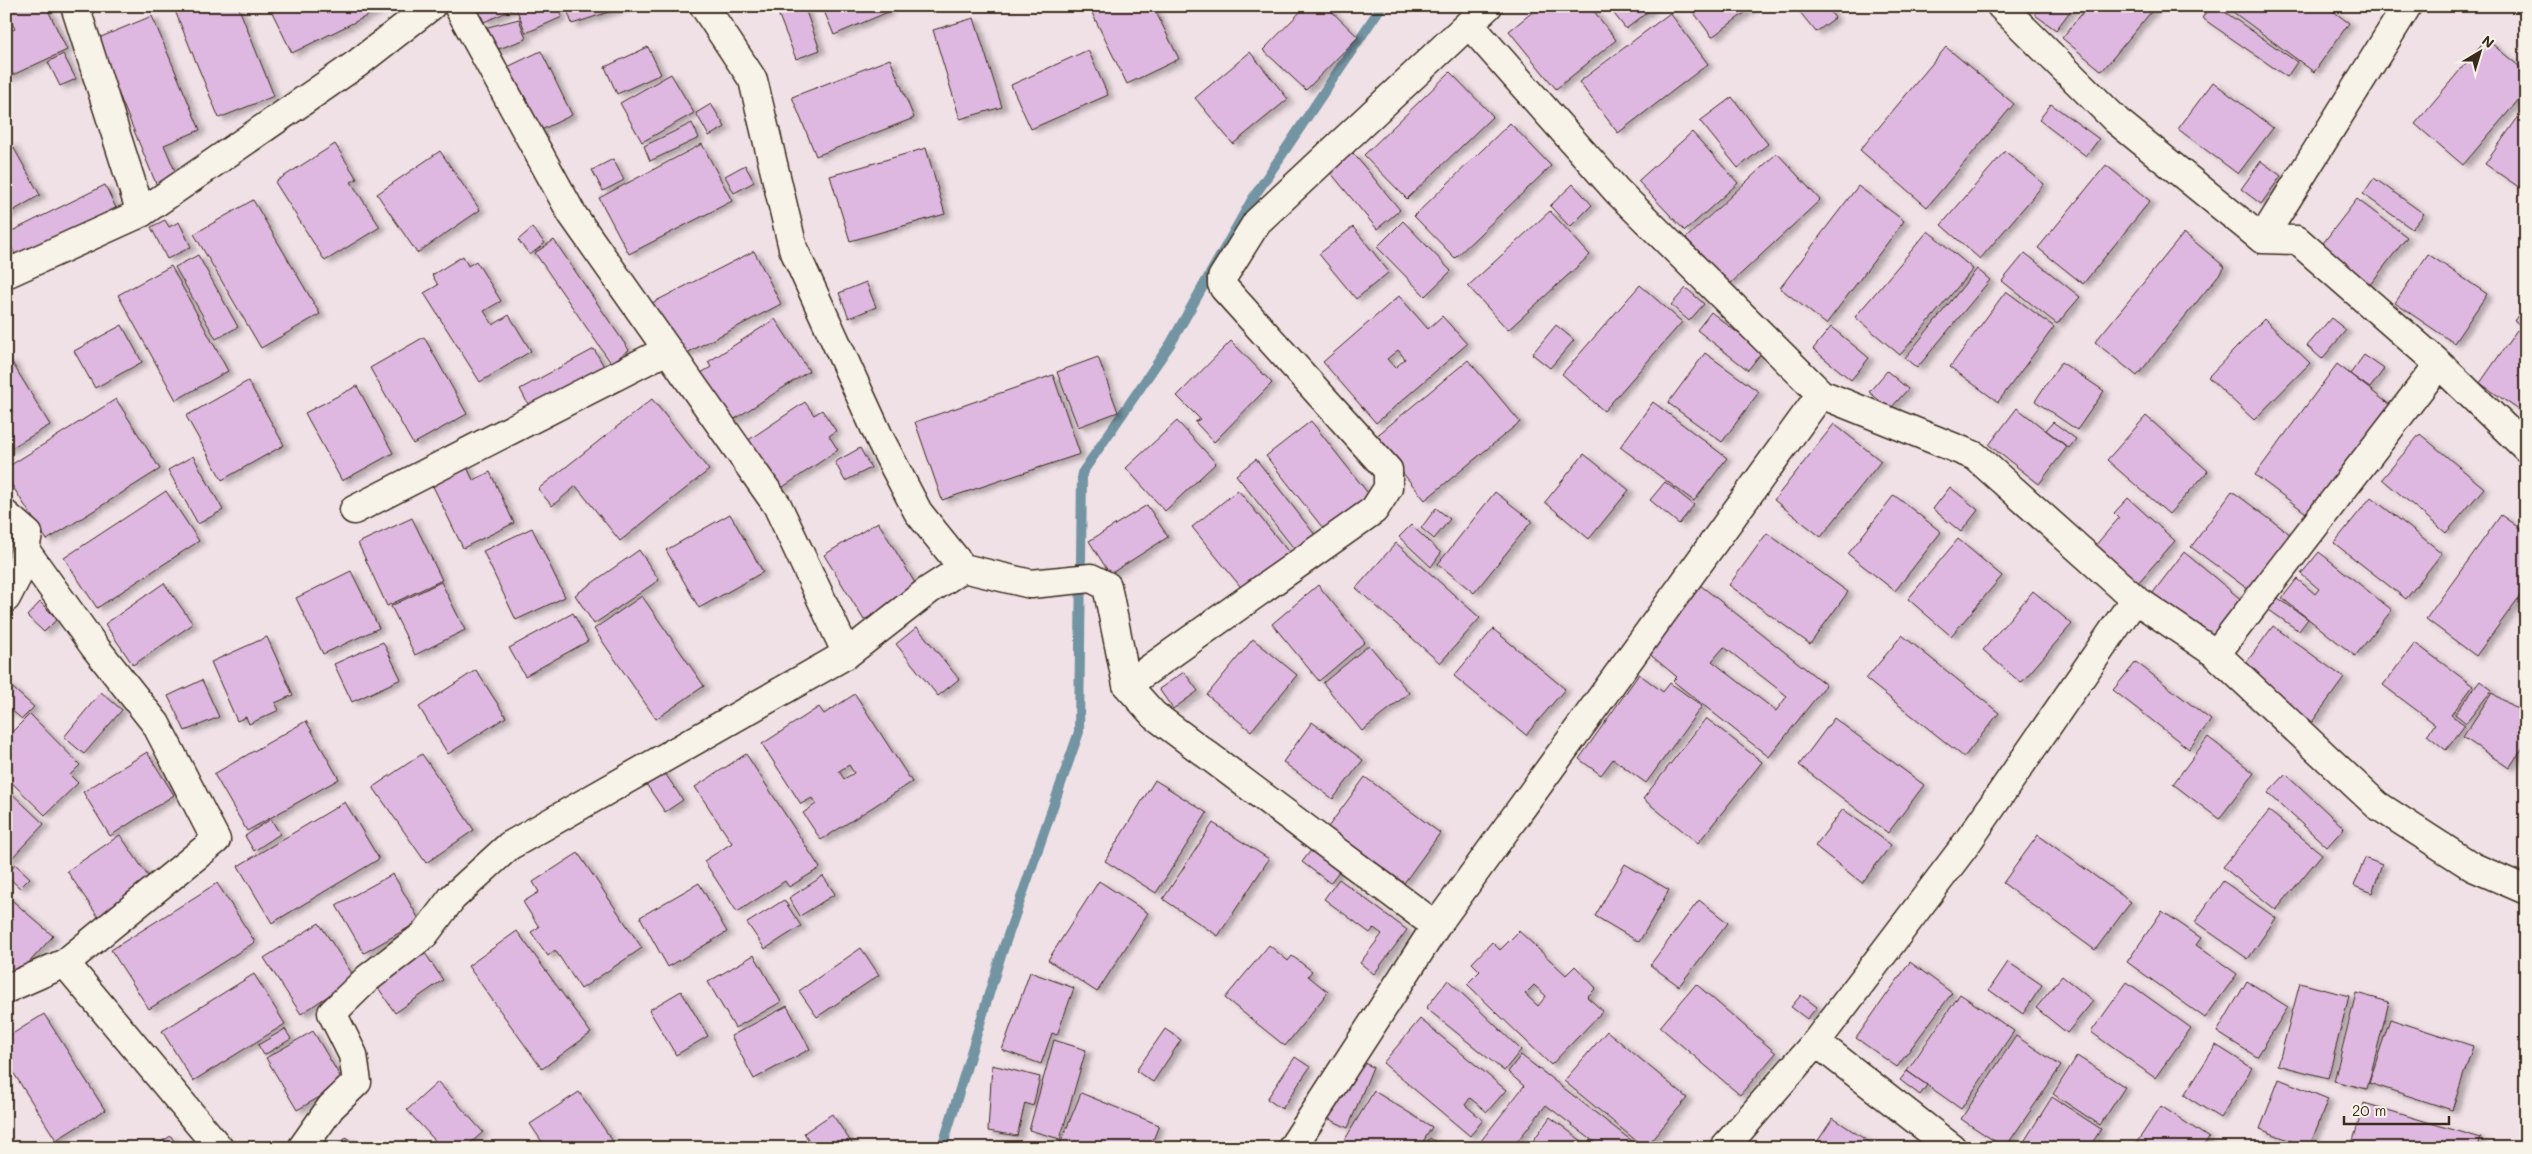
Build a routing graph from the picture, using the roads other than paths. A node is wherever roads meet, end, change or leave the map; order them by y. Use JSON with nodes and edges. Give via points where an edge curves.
{"nodes":[{"id":1,"x":75,"y":6,"type":"edge"},
{"id":2,"x":431,"y":6,"type":"edge"},
{"id":3,"x":458,"y":6,"type":"edge"},
{"id":4,"x":704,"y":6,"type":"edge"},
{"id":5,"x":2001,"y":6,"type":"edge"},
{"id":6,"x":2407,"y":6,"type":"edge"},
{"id":7,"x":1479,"y":15,"type":"edge"},
{"id":8,"x":141,"y":213,"type":"junction"},
{"id":9,"x":2262,"y":238,"type":"junction"},
{"id":10,"x":6,"y":274,"type":"edge"},
{"id":11,"x":667,"y":350,"type":"junction"},
{"id":12,"x":2439,"y":364,"type":"junction"},
{"id":13,"x":1821,"y":394,"type":"junction"},
{"id":14,"x":2526,"y":448,"type":"edge"},
{"id":15,"x":354,"y":510,"type":"dead end"},
{"id":16,"x":6,"y":515,"type":"edge"},
{"id":17,"x":24,"y":550,"type":"junction"},
{"id":18,"x":963,"y":568,"type":"junction"},
{"id":19,"x":6,"y":598,"type":"edge"},
{"id":20,"x":2135,"y":599,"type":"junction"},
{"id":21,"x":847,"y":654,"type":"junction"},
{"id":22,"x":2216,"y":654,"type":"junction"},
{"id":23,"x":1127,"y":685,"type":"junction"},
{"id":24,"x":2526,"y":890,"type":"edge"},
{"id":25,"x":1436,"y":926,"type":"junction"},
{"id":26,"x":64,"y":963,"type":"junction"},
{"id":27,"x":6,"y":989,"type":"edge"},
{"id":28,"x":1816,"y":1042,"type":"junction"},
{"id":29,"x":219,"y":1148,"type":"edge"},
{"id":30,"x":302,"y":1148,"type":"edge"},
{"id":31,"x":1292,"y":1148,"type":"edge"},
{"id":32,"x":1724,"y":1148,"type":"edge"},
{"id":33,"x":1952,"y":1148,"type":"edge"}],
"edges":[{"from":1,"to":8,"type":"street"},
{"from":2,"to":8,"type":"street","via":[[358,63]]},
{"from":3,"to":11,"type":"street","via":[[572,214]]},
{"from":4,"to":18,"type":"street","via":[[753,80],[793,248],[844,362],[918,512]]},
{"from":5,"to":9,"type":"street","via":[[2117,121]]},
{"from":6,"to":9,"type":"street"},
{"from":7,"to":13,"type":"street","via":[[1617,191]]},
{"from":7,"to":23,"type":"street","via":[[1257,222],[1222,278],[1224,288],[1388,470],[1388,488],[1374,510]]},
{"from":8,"to":10,"type":"street"},
{"from":9,"to":12,"type":"street","via":[[2297,240]]},
{"from":11,"to":15,"type":"street"},
{"from":11,"to":21,"type":"street","via":[[777,505]]},
{"from":12,"to":14,"type":"street"},
{"from":12,"to":22,"type":"street"},
{"from":13,"to":20,"type":"street","via":[[1975,456]]},
{"from":13,"to":25,"type":"street"},
{"from":16,"to":17,"type":"street","via":[[28,534]]},
{"from":17,"to":19,"type":"street","via":[[21,568]]},
{"from":17,"to":26,"type":"street","via":[[156,724],[216,840]]},
{"from":18,"to":21,"type":"street","via":[[929,590]]},
{"from":18,"to":23,"type":"street","via":[[1031,584],[1091,578],[1107,586]]},
{"from":20,"to":22,"type":"street"},
{"from":20,"to":28,"type":"street","via":[[1964,848]]},
{"from":21,"to":30,"type":"street","via":[[509,846],[452,898],[424,935],[368,978],[332,1013],[353,1055],[357,1082],[331,1107]]},
{"from":22,"to":24,"type":"street","via":[[2377,805],[2473,867]]},
{"from":23,"to":25,"type":"street","via":[[1154,715]]},
{"from":25,"to":31,"type":"street"},
{"from":26,"to":27,"type":"street"},
{"from":26,"to":29,"type":"street"},
{"from":28,"to":32,"type":"street"},
{"from":28,"to":33,"type":"street"}]}
